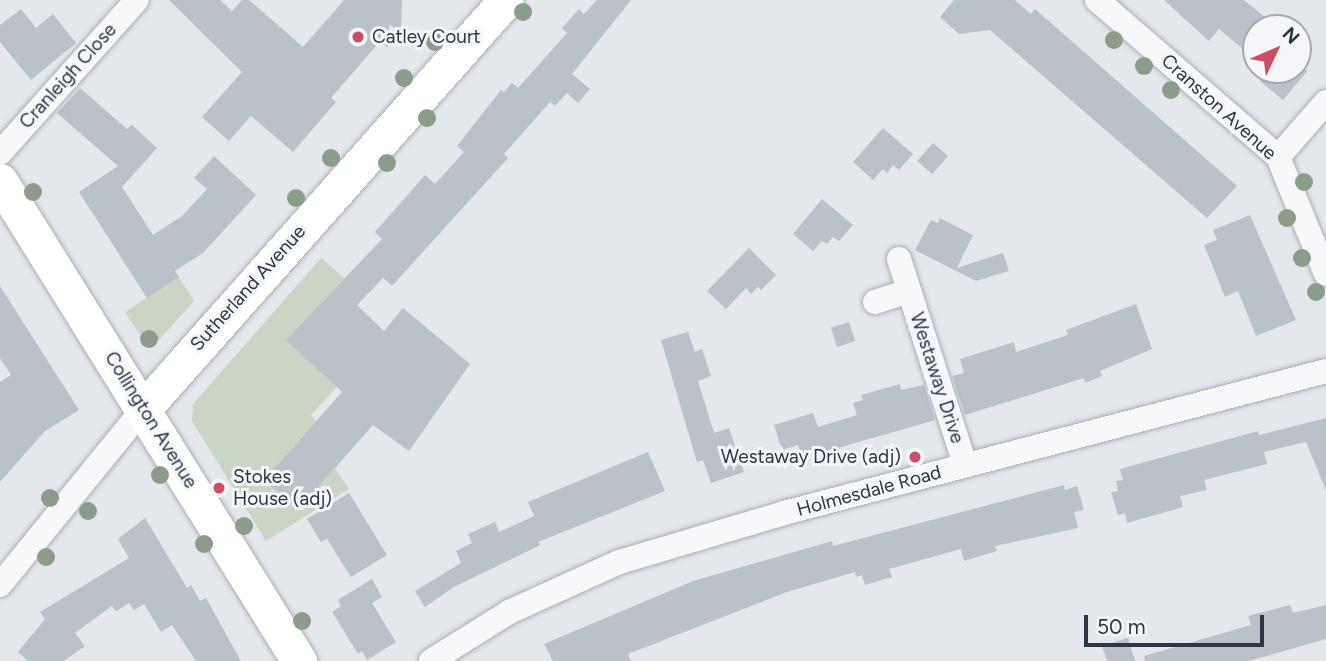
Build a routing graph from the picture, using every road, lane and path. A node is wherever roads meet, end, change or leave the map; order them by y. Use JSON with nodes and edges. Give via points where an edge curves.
{"nodes":[{"id":1,"x":137,"y":0,"type":"edge"},
{"id":2,"x":506,"y":0,"type":"edge"},
{"id":3,"x":1097,"y":0,"type":"edge"},
{"id":4,"x":1326,"y":102,"type":"edge"},
{"id":5,"x":0,"y":153,"type":"edge"},
{"id":6,"x":1278,"y":157,"type":"junction"},
{"id":7,"x":0,"y":181,"type":"edge"},
{"id":8,"x":899,"y":259,"type":"dead end"},
{"id":9,"x":1326,"y":274,"type":"edge"},
{"id":10,"x":909,"y":291,"type":"junction"},
{"id":11,"x":875,"y":302,"type":"dead end"},
{"id":12,"x":1326,"y":371,"type":"edge"},
{"id":13,"x":144,"y":408,"type":"junction"},
{"id":14,"x":965,"y":465,"type":"junction"},
{"id":15,"x":8,"y":558,"type":"edge"},
{"id":16,"x":0,"y":585,"type":"edge"},
{"id":17,"x":299,"y":661,"type":"edge"},
{"id":18,"x":431,"y":661,"type":"edge"}],
"edges":[{"from":1,"to":5,"type":"street","name":"Cranleigh Close"},
{"from":2,"to":13,"type":"main road","name":"Sutherland Avenue"},
{"from":3,"to":6,"type":"street","name":"Cranston Avenue"},
{"from":4,"to":6,"type":"street"},
{"from":6,"to":9,"type":"street","name":"Cranston Avenue"},
{"from":7,"to":13,"type":"main road","name":"Collington Avenue"},
{"from":8,"to":10,"type":"street","name":"Westaway Drive"},
{"from":10,"to":11,"type":"street","name":"Westaway Drive"},
{"from":10,"to":14,"type":"street","name":"Westaway Drive"},
{"from":12,"to":14,"type":"street","name":"Holmesdale Road"},
{"from":13,"to":15,"type":"street","name":"Sutherland Avenue"},
{"from":13,"to":17,"type":"main road","name":"Collington Avenue"},
{"from":14,"to":18,"type":"street","name":"Holmesdale Road","via":[[619,562],[509,612]]},
{"from":15,"to":16,"type":"street","name":"Sutherland Avenue"}]}
